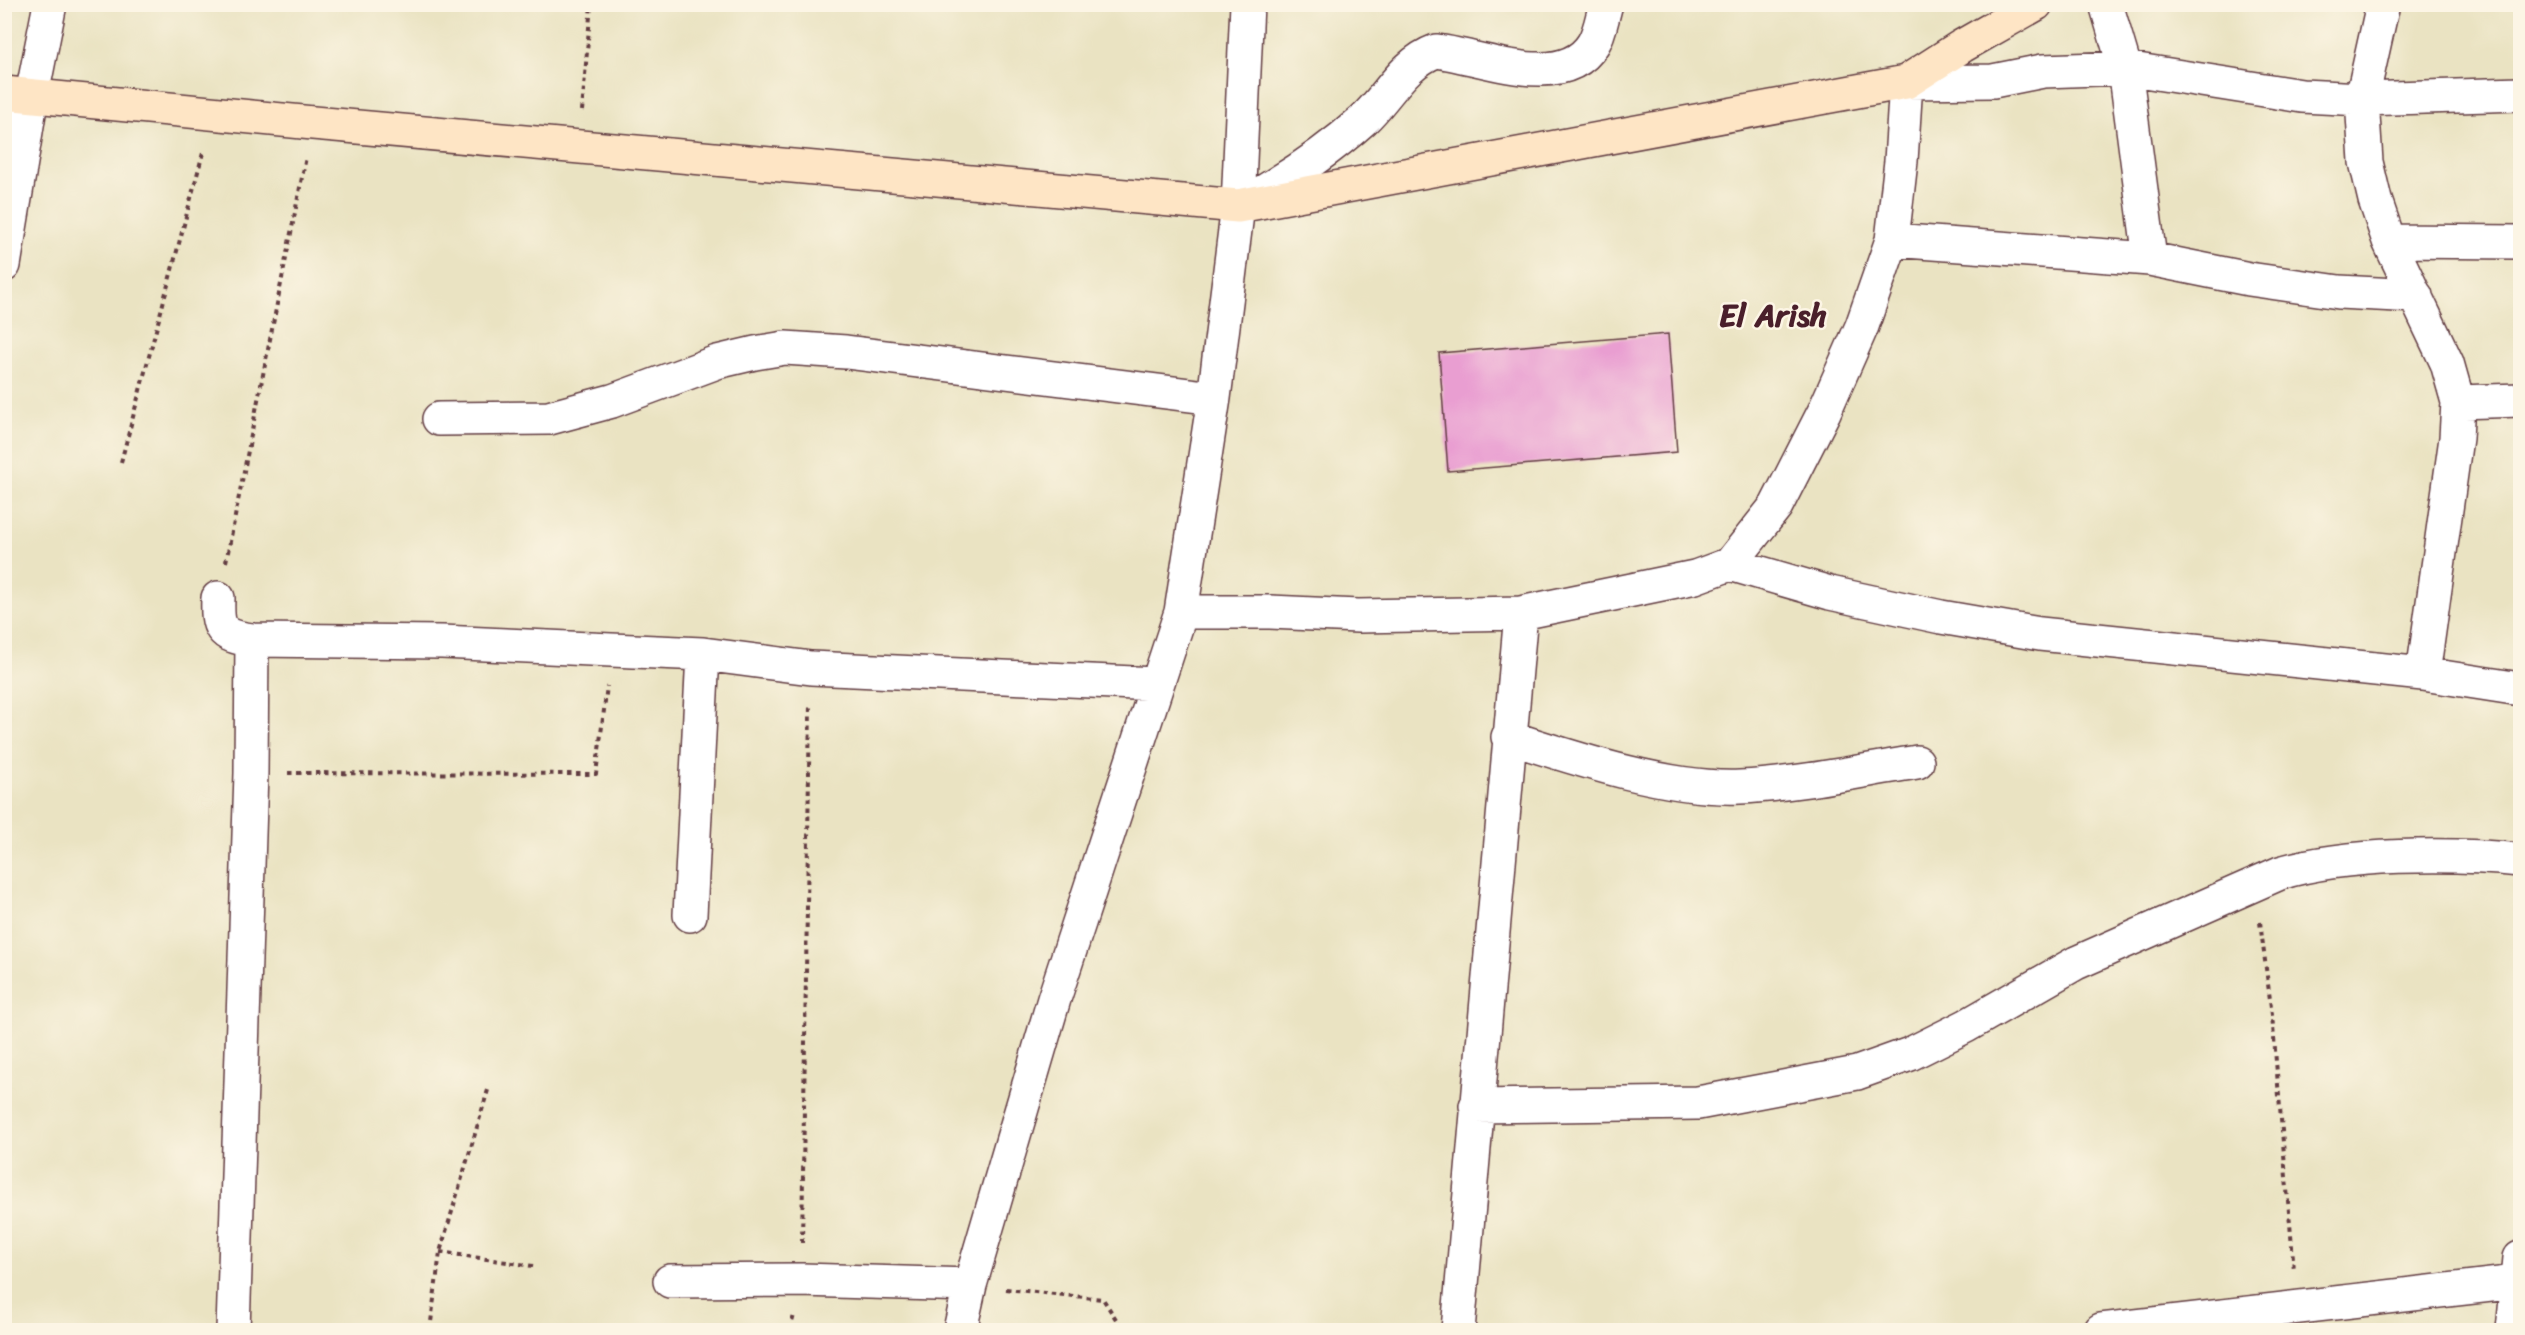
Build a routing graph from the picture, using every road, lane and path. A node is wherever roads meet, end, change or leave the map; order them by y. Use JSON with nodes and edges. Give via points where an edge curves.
{"nodes":[{"id":1,"x":50,"y":4,"type":"edge"},
{"id":2,"x":591,"y":4,"type":"edge"},
{"id":3,"x":1246,"y":4,"type":"edge"},
{"id":4,"x":1606,"y":4,"type":"edge"},
{"id":5,"x":2036,"y":4,"type":"edge"},
{"id":6,"x":2106,"y":4,"type":"edge"},
{"id":7,"x":2383,"y":4,"type":"edge"},
{"id":8,"x":2125,"y":68,"type":"junction"},
{"id":9,"x":1906,"y":82,"type":"junction"},
{"id":10,"x":18,"y":94,"type":"edge"},
{"id":11,"x":2520,"y":94,"type":"edge"},
{"id":12,"x":2362,"y":99,"type":"junction"},
{"id":13,"x":213,"y":114,"type":"junction"},
{"id":14,"x":313,"y":123,"type":"junction"},
{"id":15,"x":578,"y":148,"type":"junction"},
{"id":16,"x":1238,"y":206,"type":"junction"},
{"id":17,"x":1892,"y":240,"type":"junction"},
{"id":18,"x":2389,"y":241,"type":"junction"},
{"id":19,"x":2520,"y":242,"type":"edge"},
{"id":20,"x":2150,"y":259,"type":"junction"},
{"id":21,"x":4,"y":265,"type":"edge"},
{"id":22,"x":2416,"y":296,"type":"junction"},
{"id":23,"x":1214,"y":398,"type":"junction"},
{"id":24,"x":2520,"y":400,"type":"edge"},
{"id":25,"x":2458,"y":402,"type":"junction"},
{"id":26,"x":439,"y":418,"type":"dead end"},
{"id":27,"x":121,"y":462,"type":"dead end"},
{"id":28,"x":1730,"y":564,"type":"junction"},
{"id":29,"x":218,"y":598,"type":"joint"},
{"id":30,"x":1181,"y":612,"type":"junction"},
{"id":31,"x":1521,"y":613,"type":"junction"},
{"id":32,"x":252,"y":640,"type":"junction"},
{"id":33,"x":611,"y":650,"type":"junction"},
{"id":34,"x":703,"y":654,"type":"junction"},
{"id":35,"x":811,"y":668,"type":"junction"},
{"id":36,"x":2423,"y":674,"type":"junction"},
{"id":37,"x":1156,"y":684,"type":"junction"},
{"id":38,"x":2520,"y":689,"type":"edge"},
{"id":39,"x":1508,"y":737,"type":"junction"},
{"id":40,"x":1917,"y":762,"type":"dead end"},
{"id":41,"x":251,"y":773,"type":"junction"},
{"id":42,"x":2520,"y":860,"type":"edge"},
{"id":43,"x":2254,"y":885,"type":"junction"},
{"id":44,"x":690,"y":915,"type":"dead end"},
{"id":45,"x":488,"y":1090,"type":"dead end"},
{"id":46,"x":1476,"y":1106,"type":"junction"},
{"id":47,"x":440,"y":1252,"type":"junction"},
{"id":48,"x":533,"y":1266,"type":"dead end"},
{"id":49,"x":2519,"y":1270,"type":"edge"},
{"id":50,"x":802,"y":1280,"type":"junction"},
{"id":51,"x":670,"y":1281,"type":"dead end"},
{"id":52,"x":970,"y":1285,"type":"junction"},
{"id":53,"x":2297,"y":1307,"type":"junction"},
{"id":54,"x":233,"y":1330,"type":"edge"},
{"id":55,"x":430,"y":1330,"type":"edge"},
{"id":56,"x":960,"y":1330,"type":"edge"},
{"id":57,"x":1123,"y":1330,"type":"edge"},
{"id":58,"x":1458,"y":1330,"type":"edge"},
{"id":59,"x":2101,"y":1330,"type":"edge"},
{"id":60,"x":2513,"y":1330,"type":"edge"}],
"edges":[{"from":1,"to":10,"type":"street"},
{"from":2,"to":15,"type":"path"},
{"from":3,"to":16,"type":"street"},
{"from":4,"to":16,"type":"street","via":[[1594,43],[1582,59],[1566,66],[1526,69],[1436,51],[1423,56],[1364,119],[1313,161]]},
{"from":5,"to":9,"type":"street"},
{"from":6,"to":8,"type":"street"},
{"from":7,"to":12,"type":"street"},
{"from":8,"to":9,"type":"street","via":[[2043,71],[1993,81]]},
{"from":8,"to":12,"type":"street","via":[[2302,96]]},
{"from":8,"to":20,"type":"street"},
{"from":9,"to":16,"type":"street"},
{"from":9,"to":17,"type":"street"},
{"from":10,"to":13,"type":"street"},
{"from":10,"to":21,"type":"street"},
{"from":11,"to":12,"type":"street"},
{"from":12,"to":18,"type":"street","via":[[2366,162]]},
{"from":13,"to":14,"type":"street"},
{"from":13,"to":27,"type":"path"},
{"from":14,"to":15,"type":"street"},
{"from":14,"to":29,"type":"path"},
{"from":15,"to":16,"type":"street"},
{"from":16,"to":23,"type":"street"},
{"from":17,"to":20,"type":"street"},
{"from":17,"to":28,"type":"street","via":[[1862,326],[1824,412],[1776,506]]},
{"from":18,"to":19,"type":"street"},
{"from":18,"to":22,"type":"street"},
{"from":20,"to":22,"type":"street","via":[[2338,292]]},
{"from":22,"to":25,"type":"street","via":[[2447,363]]},
{"from":23,"to":26,"type":"street","via":[[869,354],[784,348],[717,362],[612,401],[549,418]]},
{"from":23,"to":30,"type":"street"},
{"from":24,"to":25,"type":"street"},
{"from":25,"to":36,"type":"street"},
{"from":28,"to":31,"type":"street","via":[[1695,577]]},
{"from":28,"to":36,"type":"street","via":[[1830,593],[2040,634]]},
{"from":29,"to":32,"type":"street","via":[[222,629]]},
{"from":30,"to":31,"type":"street","via":[[1358,616]]},
{"from":30,"to":37,"type":"street"},
{"from":31,"to":39,"type":"street"},
{"from":32,"to":33,"type":"street","via":[[442,642]]},
{"from":32,"to":41,"type":"street"},
{"from":33,"to":34,"type":"street"},
{"from":33,"to":41,"type":"path","via":[[596,774]]},
{"from":34,"to":35,"type":"street"},
{"from":34,"to":44,"type":"street"},
{"from":35,"to":37,"type":"street"},
{"from":35,"to":50,"type":"path"},
{"from":36,"to":38,"type":"street"},
{"from":37,"to":52,"type":"street","via":[[1054,999]]},
{"from":39,"to":40,"type":"street","via":[[1580,760],[1711,786],[1768,784]]},
{"from":39,"to":46,"type":"street"},
{"from":41,"to":54,"type":"street"},
{"from":42,"to":43,"type":"street","via":[[2455,856],[2337,862],[2299,867]]},
{"from":43,"to":46,"type":"street","via":[[2076,963],[1966,1026],[1910,1054],[1857,1073],[1698,1103]]},
{"from":43,"to":53,"type":"path","via":[[2272,1015]]},
{"from":45,"to":47,"type":"path"},
{"from":46,"to":58,"type":"street"},
{"from":47,"to":48,"type":"path"},
{"from":47,"to":55,"type":"path"},
{"from":49,"to":53,"type":"street"},
{"from":49,"to":60,"type":"street"},
{"from":50,"to":51,"type":"street"},
{"from":50,"to":52,"type":"street"},
{"from":52,"to":56,"type":"street"},
{"from":52,"to":57,"type":"path","via":[[1103,1299]]},
{"from":53,"to":59,"type":"street"}]}
